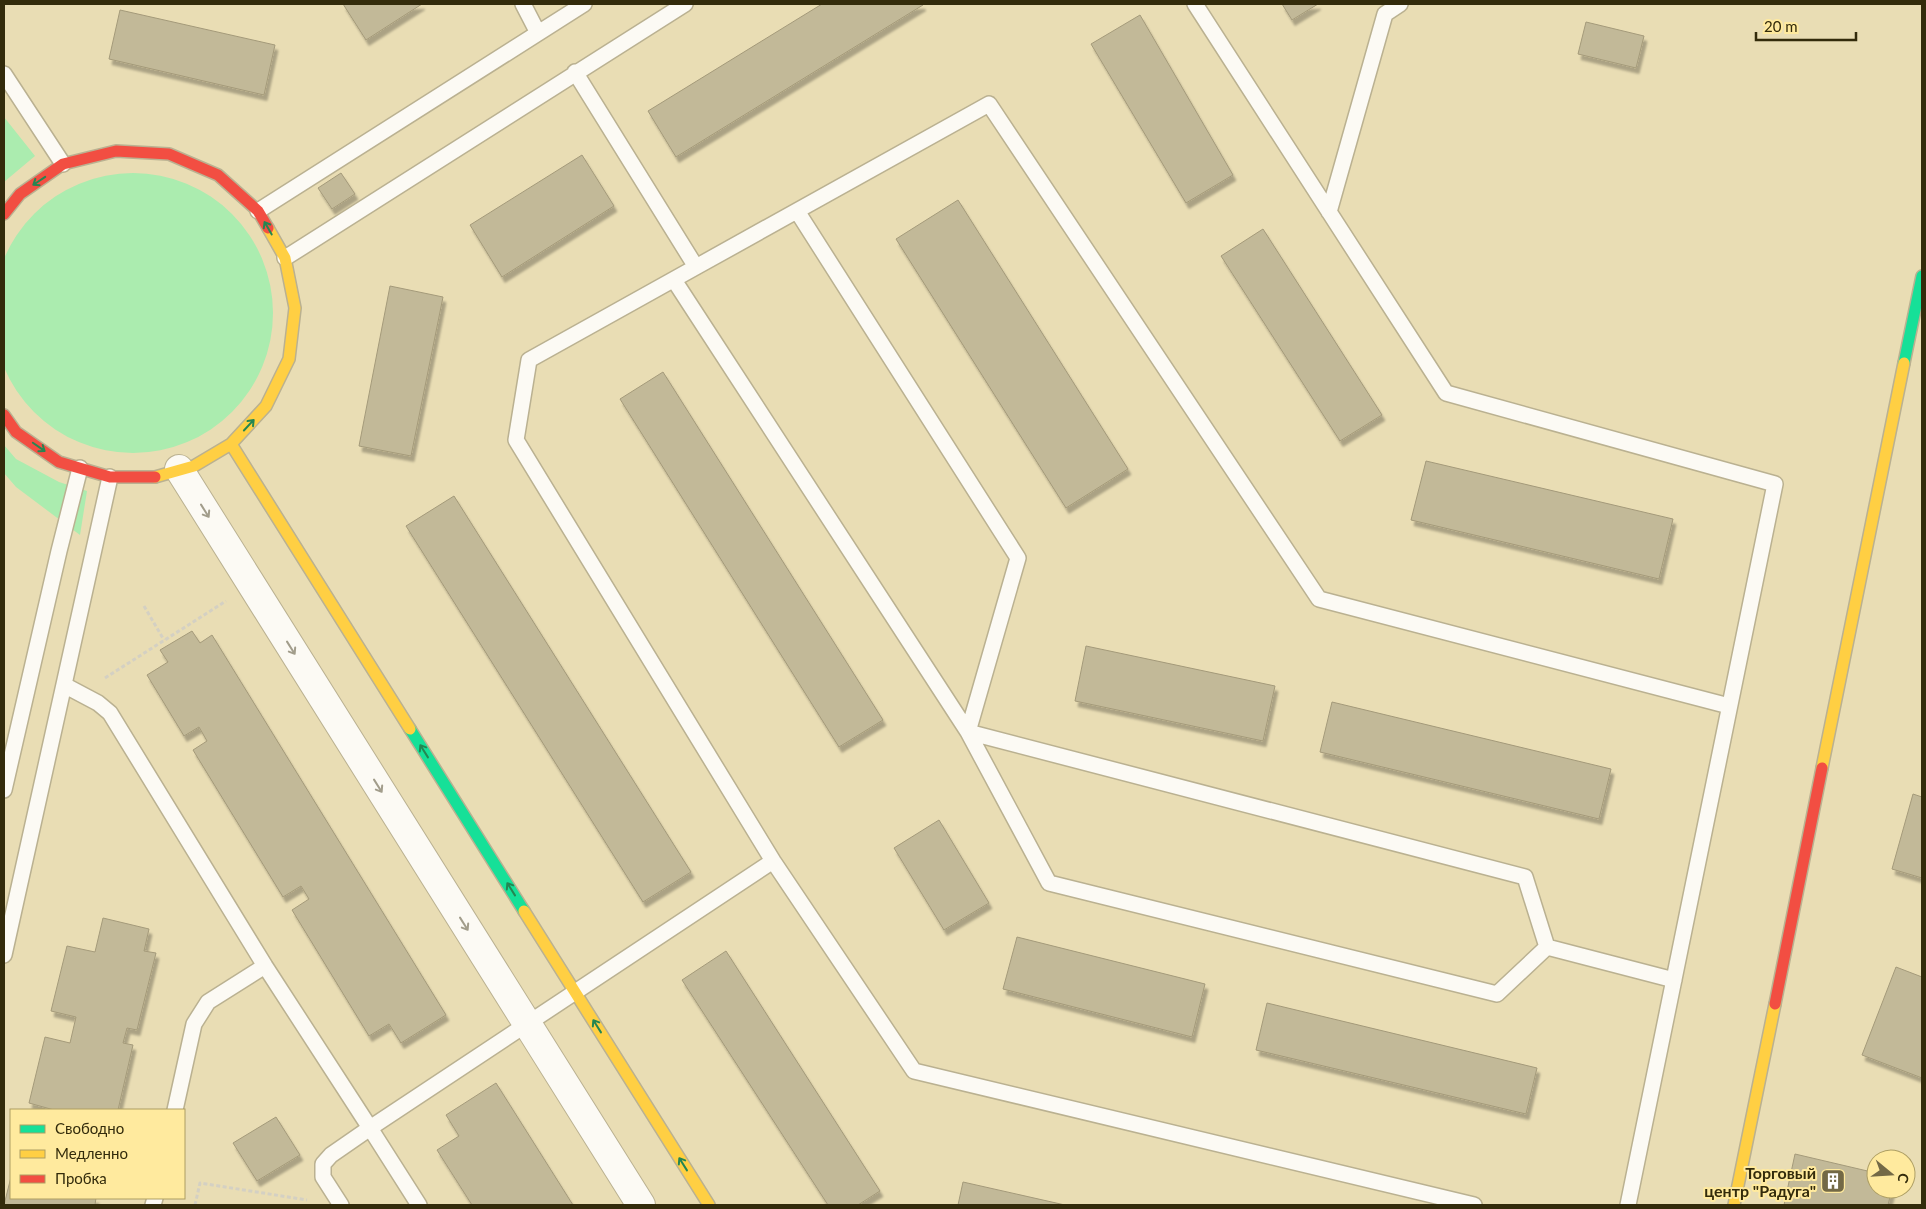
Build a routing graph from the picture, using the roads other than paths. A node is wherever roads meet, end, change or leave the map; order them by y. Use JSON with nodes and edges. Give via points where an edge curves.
{"nodes":[{"id":1,"x":523,"y":4,"type":"edge"},
{"id":2,"x":584,"y":4,"type":"edge"},
{"id":3,"x":685,"y":4,"type":"edge"},
{"id":4,"x":1195,"y":4,"type":"edge"},
{"id":5,"x":1400,"y":4,"type":"edge"},
{"id":6,"x":538,"y":33,"type":"junction"},
{"id":7,"x":575,"y":72,"type":"junction"},
{"id":8,"x":4,"y":74,"type":"edge"},
{"id":9,"x":63,"y":164,"type":"junction"},
{"id":10,"x":258,"y":211,"type":"junction"},
{"id":11,"x":797,"y":211,"type":"junction"},
{"id":12,"x":1329,"y":212,"type":"junction"},
{"id":13,"x":4,"y":214,"type":"edge"},
{"id":14,"x":285,"y":258,"type":"junction"},
{"id":15,"x":696,"y":266,"type":"junction"},
{"id":16,"x":1922,"y":276,"type":"edge"},
{"id":17,"x":674,"y":280,"type":"junction"},
{"id":18,"x":4,"y":414,"type":"edge"},
{"id":19,"x":231,"y":444,"type":"junction"},
{"id":20,"x":80,"y":468,"type":"junction"},
{"id":21,"x":179,"y":469,"type":"junction"},
{"id":22,"x":110,"y":477,"type":"junction"},
{"id":23,"x":64,"y":685,"type":"junction"},
{"id":24,"x":1729,"y":706,"type":"junction"},
{"id":25,"x":968,"y":732,"type":"junction"},
{"id":26,"x":4,"y":790,"type":"edge"},
{"id":27,"x":773,"y":861,"type":"junction"},
{"id":28,"x":1547,"y":947,"type":"junction"},
{"id":29,"x":4,"y":955,"type":"edge"},
{"id":30,"x":264,"y":966,"type":"junction"},
{"id":31,"x":1674,"y":980,"type":"junction"},
{"id":32,"x":576,"y":992,"type":"junction"},
{"id":33,"x":527,"y":1024,"type":"junction"},
{"id":34,"x":175,"y":1109,"type":"edge"},
{"id":35,"x":370,"y":1128,"type":"junction"},
{"id":36,"x":341,"y":1205,"type":"edge"},
{"id":37,"x":419,"y":1205,"type":"edge"},
{"id":38,"x":641,"y":1205,"type":"edge"},
{"id":39,"x":709,"y":1205,"type":"edge"},
{"id":40,"x":1474,"y":1205,"type":"edge"},
{"id":41,"x":1628,"y":1205,"type":"edge"},
{"id":42,"x":1734,"y":1205,"type":"edge"}],
"edges":[{"from":1,"to":6,"type":"lane"},
{"from":2,"to":6,"type":"lane"},
{"from":3,"to":7,"type":"lane"},
{"from":4,"to":12,"type":"lane"},
{"from":5,"to":12,"type":"lane","via":[[1385,14]]},
{"from":6,"to":10,"type":"lane"},
{"from":7,"to":14,"type":"lane"},
{"from":7,"to":15,"type":"lane"},
{"from":8,"to":9,"type":"lane"},
{"from":9,"to":10,"type":"street","via":[[116,151],[169,154],[218,175]]},
{"from":9,"to":13,"type":"street","one_way":true,"via":[[20,194]]},
{"from":14,"to":10,"type":"street","one_way":true},
{"from":11,"to":15,"type":"lane"},
{"from":11,"to":24,"type":"lane","via":[[989,104],[1320,599]]},
{"from":11,"to":25,"type":"lane","via":[[1018,558]]},
{"from":12,"to":24,"type":"lane","via":[[1446,393],[1775,484]]},
{"from":19,"to":14,"type":"street","one_way":true,"via":[[266,406],[289,359],[295,308]]},
{"from":15,"to":17,"type":"lane"},
{"from":16,"to":42,"type":"street"},
{"from":17,"to":25,"type":"lane"},
{"from":17,"to":27,"type":"lane","via":[[529,360],[516,440]]},
{"from":18,"to":20,"type":"street","one_way":true,"via":[[16,432],[59,462]]},
{"from":19,"to":21,"type":"street","via":[[194,466]]},
{"from":32,"to":19,"type":"street","one_way":true},
{"from":20,"to":22,"type":"street"},
{"from":20,"to":26,"type":"lane"},
{"from":21,"to":22,"type":"street","via":[[153,477]]},
{"from":21,"to":33,"type":"street","one_way":true},
{"from":22,"to":23,"type":"lane"},
{"from":23,"to":29,"type":"lane"},
{"from":23,"to":30,"type":"lane","via":[[105,707],[110,713]]},
{"from":24,"to":31,"type":"lane"},
{"from":25,"to":28,"type":"lane","via":[[1525,877]]},
{"from":25,"to":28,"type":"lane","via":[[1048,883],[1497,994]]},
{"from":27,"to":32,"type":"lane"},
{"from":27,"to":40,"type":"lane","via":[[914,1072]]},
{"from":28,"to":31,"type":"lane"},
{"from":30,"to":34,"type":"lane","via":[[208,1002],[194,1024]]},
{"from":30,"to":35,"type":"lane"},
{"from":31,"to":41,"type":"lane"},
{"from":32,"to":33,"type":"lane"},
{"from":39,"to":32,"type":"street","one_way":true},
{"from":33,"to":35,"type":"lane"},
{"from":33,"to":38,"type":"street"},
{"from":35,"to":36,"type":"lane","via":[[323,1164],[323,1177]]},
{"from":35,"to":37,"type":"lane"}]}
